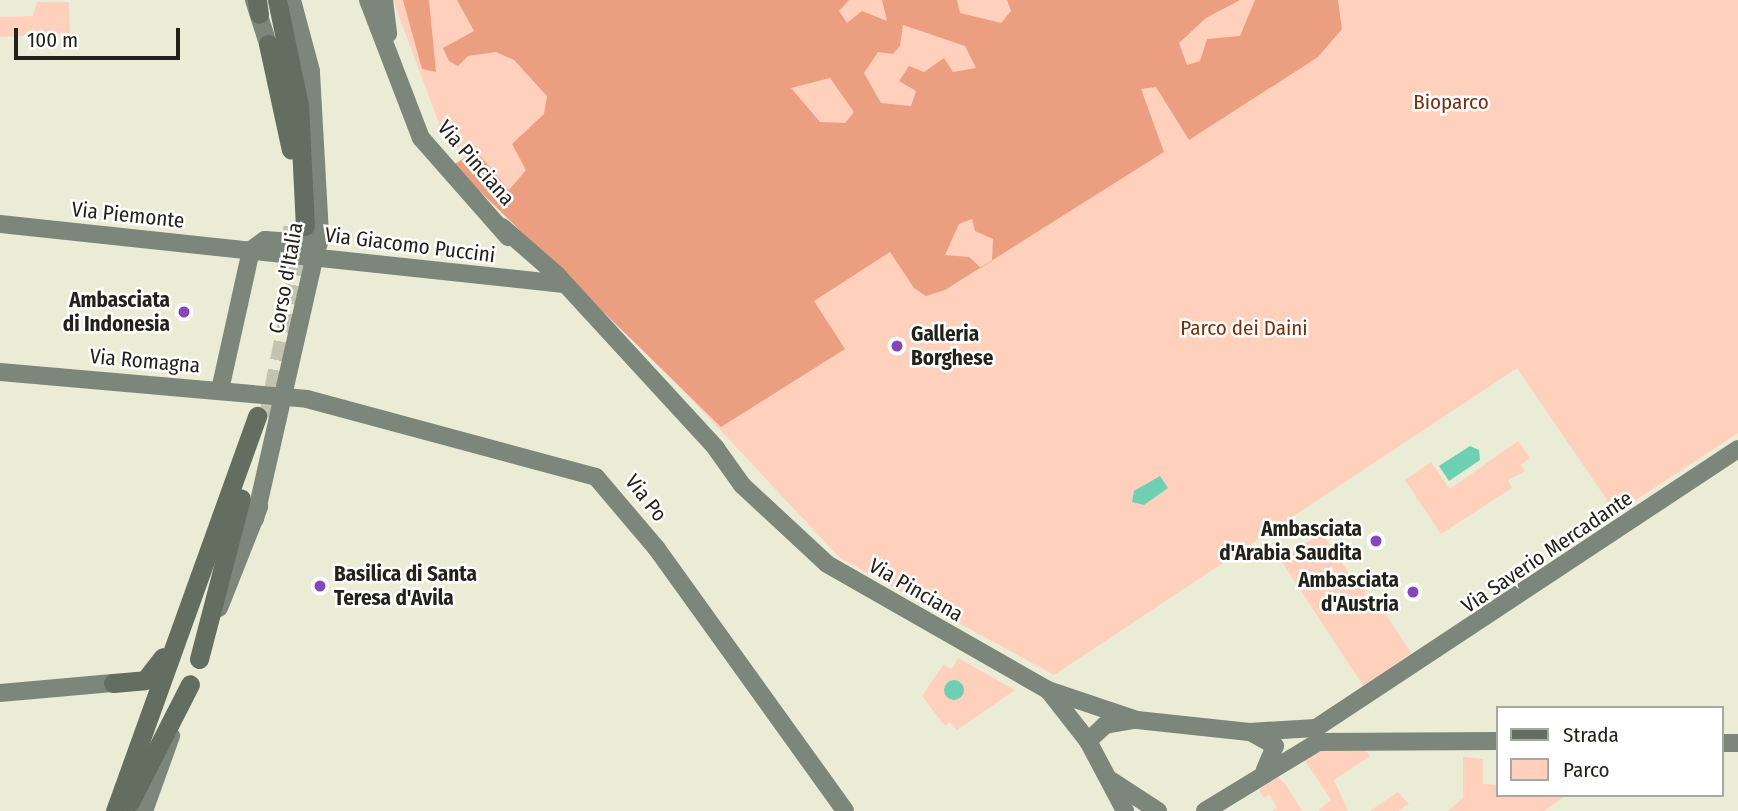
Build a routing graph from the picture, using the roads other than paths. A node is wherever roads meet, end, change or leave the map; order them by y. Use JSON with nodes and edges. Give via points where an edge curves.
{"nodes":[{"id":1,"x":277,"y":0,"type":"edge"},
{"id":2,"x":290,"y":0,"type":"edge"},
{"id":3,"x":368,"y":0,"type":"edge"},
{"id":4,"x":384,"y":0,"type":"edge"},
{"id":5,"x":259,"y":3,"type":"edge"},
{"id":6,"x":268,"y":44,"type":"joint"},
{"id":7,"x":389,"y":48,"type":"junction"},
{"id":8,"x":299,"y":105,"type":"junction"},
{"id":9,"x":291,"y":150,"type":"junction"},
{"id":10,"x":0,"y":223,"type":"edge"},
{"id":11,"x":251,"y":250,"type":"junction"},
{"id":12,"x":318,"y":251,"type":"junction"},
{"id":13,"x":557,"y":284,"type":"junction"},
{"id":14,"x":0,"y":372,"type":"edge"},
{"id":15,"x":220,"y":390,"type":"junction"},
{"id":16,"x":292,"y":398,"type":"junction"},
{"id":17,"x":1738,"y":449,"type":"edge"},
{"id":18,"x":244,"y":488,"type":"junction"},
{"id":19,"x":196,"y":587,"type":"junction"},
{"id":20,"x":199,"y":659,"type":"junction"},
{"id":21,"x":113,"y":683,"type":"joint"},
{"id":22,"x":190,"y":684,"type":"joint"},
{"id":23,"x":1048,"y":690,"type":"junction"},
{"id":24,"x":0,"y":694,"type":"edge"},
{"id":25,"x":1138,"y":720,"type":"junction"},
{"id":26,"x":1249,"y":732,"type":"junction"},
{"id":27,"x":1088,"y":741,"type":"junction"},
{"id":28,"x":1496,"y":741,"type":"edge"},
{"id":29,"x":1265,"y":770,"type":"junction"},
{"id":30,"x":1109,"y":779,"type":"junction"},
{"id":31,"x":127,"y":806,"type":"edge"},
{"id":32,"x":845,"y":811,"type":"edge"},
{"id":33,"x":1125,"y":811,"type":"edge"},
{"id":34,"x":1158,"y":811,"type":"edge"},
{"id":35,"x":1205,"y":811,"type":"edge"}],
"edges":[{"from":1,"to":8,"type":"main road","name":"Corso d'Italia"},
{"from":2,"to":8,"type":"main road"},
{"from":2,"to":12,"type":"street","name":"Corso d'Italia","via":[[311,71]]},
{"from":3,"to":7,"type":"street","name":"Via Pinciana"},
{"from":4,"to":7,"type":"street","name":"Via Pinciana"},
{"from":5,"to":6,"type":"street","name":"Corso d'Italia"},
{"from":5,"to":9,"type":"main road","name":"Corso d'Italia","via":[[284,78]]},
{"from":6,"to":9,"type":"main road"},
{"from":7,"to":13,"type":"street","name":"Via Pinciana","via":[[424,143]]},
{"from":8,"to":9,"type":"main road","name":"Corso d'Italia","via":[[299,226]]},
{"from":10,"to":11,"type":"street","name":"Via Piemonte"},
{"from":11,"to":12,"type":"street","name":"Via Giacomo Puccini"},
{"from":11,"to":15,"type":"street"},
{"from":12,"to":13,"type":"street","name":"Via Giacomo Puccini"},
{"from":12,"to":16,"type":"street","name":"Corso d'Italia"},
{"from":13,"to":23,"type":"street","name":"Via Pinciana","via":[[715,447],[740,464],[776,511],[833,568]]},
{"from":14,"to":15,"type":"street","name":"Via Romagna"},
{"from":15,"to":16,"type":"street","name":"Via Romagna"},
{"from":16,"to":20,"type":"street","name":"Corso d'Italia","via":[[255,519]]},
{"from":16,"to":32,"type":"street","name":"Via Po","via":[[601,479]]},
{"from":17,"to":26,"type":"street","name":"Via Saverio Mercadante","via":[[1380,690],[1316,728]]},
{"from":18,"to":19,"type":"main road","via":[[263,417]]},
{"from":18,"to":20,"type":"main road"},
{"from":18,"to":31,"type":"main road"},
{"from":19,"to":21,"type":"main road","via":[[152,675]]},
{"from":19,"to":31,"type":"main road"},
{"from":20,"to":22,"type":"street","name":"Corso d'Italia"},
{"from":21,"to":24,"type":"street"},
{"from":22,"to":31,"type":"main road"},
{"from":23,"to":25,"type":"street"},
{"from":23,"to":27,"type":"street"},
{"from":25,"to":26,"type":"street","name":"Via Saverio Mercadante"},
{"from":25,"to":27,"type":"street","via":[[1105,725]]},
{"from":26,"to":29,"type":"street","via":[[1275,746]]},
{"from":27,"to":30,"type":"street"},
{"from":28,"to":29,"type":"street","via":[[1318,742]]},
{"from":29,"to":35,"type":"street"},
{"from":30,"to":33,"type":"street"},
{"from":30,"to":34,"type":"street"}]}
